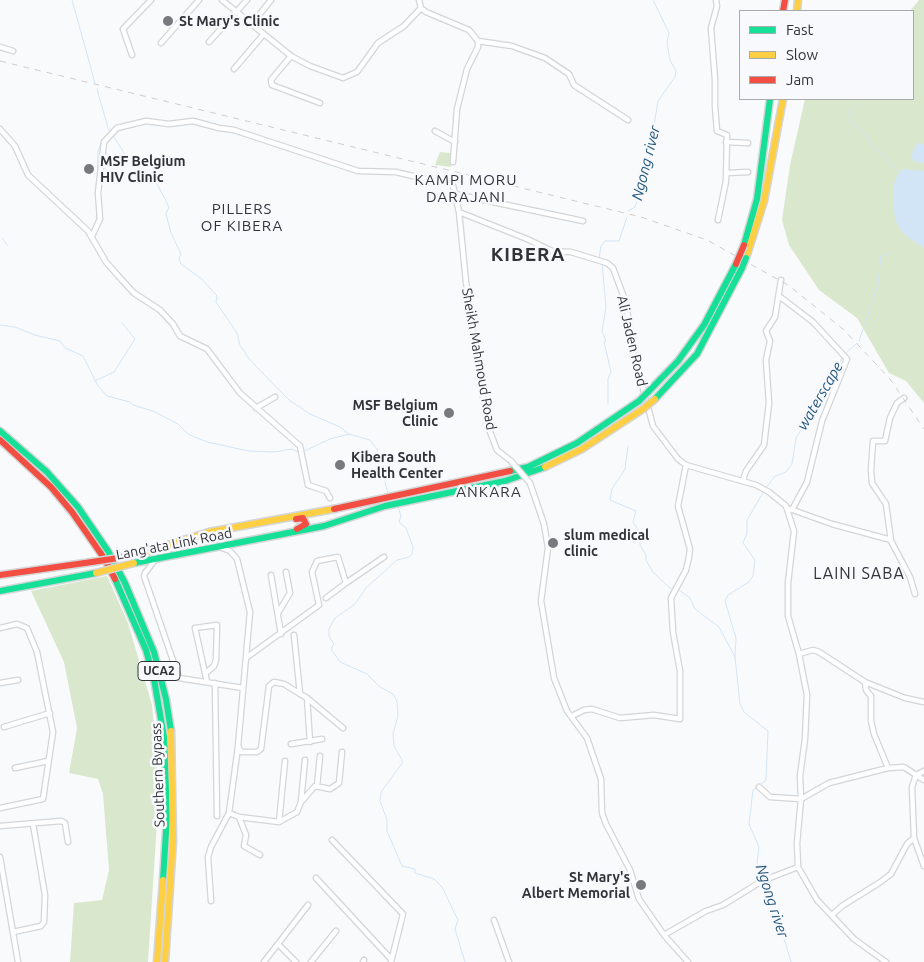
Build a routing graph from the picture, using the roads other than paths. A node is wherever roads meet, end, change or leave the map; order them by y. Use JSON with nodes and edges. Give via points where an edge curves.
{"nodes":[{"id":1,"x":151,"y":0,"type":"edge"},
{"id":2,"x":199,"y":0,"type":"edge"},
{"id":3,"x":222,"y":0,"type":"edge"},
{"id":4,"x":246,"y":0,"type":"edge"},
{"id":5,"x":271,"y":0,"type":"edge"},
{"id":6,"x":419,"y":0,"type":"edge"},
{"id":7,"x":716,"y":0,"type":"edge"},
{"id":8,"x":421,"y":8,"type":"junction"},
{"id":9,"x":237,"y":12,"type":"junction"},
{"id":10,"x":251,"y":25,"type":"junction"},
{"id":11,"x":263,"y":34,"type":"junction"},
{"id":12,"x":478,"y":41,"type":"junction"},
{"id":13,"x":209,"y":42,"type":"dead end"},
{"id":14,"x":161,"y":43,"type":"dead end"},
{"id":15,"x":0,"y":48,"type":"edge"},
{"id":16,"x":13,"y":51,"type":"dead end"},
{"id":17,"x":132,"y":55,"type":"dead end"},
{"id":18,"x":292,"y":56,"type":"junction"},
{"id":19,"x":234,"y":69,"type":"dead end"},
{"id":20,"x":770,"y":100,"type":"edge"},
{"id":21,"x":783,"y":100,"type":"edge"},
{"id":22,"x":320,"y":103,"type":"dead end"},
{"id":23,"x":628,"y":120,"type":"dead end"},
{"id":24,"x":0,"y":129,"type":"edge"},
{"id":25,"x":436,"y":131,"type":"dead end"},
{"id":26,"x":455,"y":142,"type":"junction"},
{"id":27,"x":726,"y":142,"type":"junction"},
{"id":28,"x":748,"y":143,"type":"dead end"},
{"id":29,"x":453,"y":162,"type":"dead end"},
{"id":30,"x":748,"y":172,"type":"dead end"},
{"id":31,"x":727,"y":173,"type":"junction"},
{"id":32,"x":455,"y":194,"type":"junction"},
{"id":33,"x":459,"y":212,"type":"junction"},
{"id":34,"x":718,"y":220,"type":"dead end"},
{"id":35,"x":583,"y":221,"type":"dead end"},
{"id":36,"x":92,"y":236,"type":"junction"},
{"id":37,"x":746,"y":247,"type":"junction"},
{"id":38,"x":739,"y":266,"type":"junction"},
{"id":39,"x":781,"y":280,"type":"dead end"},
{"id":40,"x":779,"y":296,"type":"junction"},
{"id":41,"x":275,"y":397,"type":"dead end"},
{"id":42,"x":904,"y":398,"type":"dead end"},
{"id":43,"x":256,"y":408,"type":"junction"},
{"id":44,"x":0,"y":431,"type":"edge"},
{"id":45,"x":0,"y":440,"type":"edge"},
{"id":46,"x":686,"y":465,"type":"junction"},
{"id":47,"x":743,"y":480,"type":"junction"},
{"id":48,"x":330,"y":498,"type":"dead end"},
{"id":49,"x":786,"y":506,"type":"junction"},
{"id":50,"x":792,"y":510,"type":"junction"},
{"id":51,"x":250,"y":526,"type":"junction"},
{"id":52,"x":271,"y":538,"type":"junction"},
{"id":53,"x":891,"y":540,"type":"junction"},
{"id":54,"x":220,"y":547,"type":"junction"},
{"id":55,"x":384,"y":557,"type":"dead end"},
{"id":56,"x":155,"y":560,"type":"junction"},
{"id":57,"x":286,"y":572,"type":"dead end"},
{"id":58,"x":0,"y":575,"type":"edge"},
{"id":59,"x":271,"y":575,"type":"dead end"},
{"id":60,"x":346,"y":583,"type":"junction"},
{"id":61,"x":0,"y":591,"type":"edge"},
{"id":62,"x":915,"y":594,"type":"dead end"},
{"id":63,"x":326,"y":598,"type":"dead end"},
{"id":64,"x":278,"y":613,"type":"junction"},
{"id":65,"x":0,"y":628,"type":"edge"},
{"id":66,"x":281,"y":634,"type":"junction"},
{"id":67,"x":294,"y":635,"type":"dead end"},
{"id":68,"x":800,"y":654,"type":"junction"},
{"id":69,"x":246,"y":658,"type":"junction"},
{"id":70,"x":206,"y":673,"type":"junction"},
{"id":71,"x":18,"y":680,"type":"dead end"},
{"id":72,"x":207,"y":682,"type":"junction"},
{"id":73,"x":865,"y":682,"type":"junction"},
{"id":74,"x":0,"y":683,"type":"edge"},
{"id":75,"x":215,"y":683,"type":"junction"},
{"id":76,"x":244,"y":688,"type":"junction"},
{"id":77,"x":300,"y":694,"type":"junction"},
{"id":78,"x":307,"y":698,"type":"junction"},
{"id":79,"x":924,"y":702,"type":"edge"},
{"id":80,"x":50,"y":713,"type":"junction"},
{"id":81,"x":572,"y":716,"type":"junction"},
{"id":82,"x":4,"y":727,"type":"dead end"},
{"id":83,"x":343,"y":728,"type":"dead end"},
{"id":84,"x":322,"y":739,"type":"dead end"},
{"id":85,"x":310,"y":742,"type":"junction"},
{"id":86,"x":291,"y":744,"type":"dead end"},
{"id":87,"x":238,"y":746,"type":"junction"},
{"id":88,"x":342,"y":752,"type":"dead end"},
{"id":89,"x":320,"y":756,"type":"dead end"},
{"id":90,"x":305,"y":760,"type":"dead end"},
{"id":91,"x":48,"y":761,"type":"junction"},
{"id":92,"x":285,"y":761,"type":"dead end"},
{"id":93,"x":14,"y":768,"type":"dead end"},
{"id":94,"x":888,"y":768,"type":"junction"},
{"id":95,"x":924,"y":771,"type":"edge"},
{"id":96,"x":916,"y":774,"type":"junction"},
{"id":97,"x":924,"y":780,"type":"edge"},
{"id":98,"x":317,"y":786,"type":"junction"},
{"id":99,"x":760,"y":788,"type":"dead end"},
{"id":100,"x":801,"y":799,"type":"junction"},
{"id":101,"x":301,"y":802,"type":"junction"},
{"id":102,"x":0,"y":808,"type":"edge"},
{"id":103,"x":230,"y":813,"type":"junction"},
{"id":104,"x":217,"y":816,"type":"dead end"},
{"id":105,"x":239,"y":817,"type":"junction"},
{"id":106,"x":279,"y":822,"type":"junction"},
{"id":107,"x":33,"y":824,"type":"junction"},
{"id":108,"x":0,"y":826,"type":"edge"},
{"id":109,"x":914,"y":838,"type":"junction"},
{"id":110,"x":332,"y":840,"type":"dead end"},
{"id":111,"x":68,"y":842,"type":"dead end"},
{"id":112,"x":260,"y":856,"type":"dead end"},
{"id":113,"x":0,"y":858,"type":"edge"},
{"id":114,"x":924,"y":866,"type":"edge"},
{"id":115,"x":798,"y":867,"type":"junction"},
{"id":116,"x":316,"y":878,"type":"dead end"},
{"id":117,"x":211,"y":901,"type":"dead end"},
{"id":118,"x":308,"y":905,"type":"dead end"},
{"id":119,"x":7,"y":906,"type":"junction"},
{"id":120,"x":0,"y":907,"type":"edge"},
{"id":121,"x":832,"y":915,"type":"junction"},
{"id":122,"x":494,"y":920,"type":"dead end"},
{"id":123,"x":12,"y":932,"type":"junction"},
{"id":124,"x":336,"y":932,"type":"dead end"},
{"id":125,"x":664,"y":935,"type":"junction"},
{"id":126,"x":278,"y":944,"type":"junction"},
{"id":127,"x":390,"y":960,"type":"edge"},
{"id":128,"x":18,"y":962,"type":"edge"},
{"id":129,"x":157,"y":962,"type":"edge"},
{"id":130,"x":164,"y":962,"type":"edge"},
{"id":131,"x":264,"y":962,"type":"edge"},
{"id":132,"x":296,"y":962,"type":"edge"},
{"id":133,"x":311,"y":962,"type":"edge"},
{"id":134,"x":509,"y":962,"type":"edge"},
{"id":135,"x":688,"y":962,"type":"edge"},
{"id":136,"x":886,"y":962,"type":"edge"}],
"edges":[{"from":1,"to":17,"type":"street","via":[[123,29]]},
{"from":2,"to":14,"type":"street"},
{"from":3,"to":9,"type":"street"},
{"from":4,"to":9,"type":"street"},
{"from":5,"to":10,"type":"street"},
{"from":6,"to":8,"type":"street"},
{"from":7,"to":27,"type":"street","via":[[711,28],[715,106],[717,131],[726,135]]},
{"from":8,"to":12,"type":"street","via":[[468,30]]},
{"from":8,"to":18,"type":"street","via":[[404,26],[378,43],[357,72],[347,78],[337,77]]},
{"from":9,"to":10,"type":"street"},
{"from":9,"to":13,"type":"street"},
{"from":10,"to":11,"type":"street"},
{"from":11,"to":18,"type":"street"},
{"from":11,"to":19,"type":"street"},
{"from":12,"to":23,"type":"street","via":[[512,46],[545,58],[569,74],[578,88]]},
{"from":12,"to":26,"type":"street","via":[[459,98]]},
{"from":15,"to":16,"type":"street"},
{"from":18,"to":22,"type":"street","via":[[271,80],[272,85]]},
{"from":20,"to":37,"type":"main road","via":[[757,199]]},
{"from":21,"to":37,"type":"main road","via":[[764,201]]},
{"from":24,"to":36,"type":"street","via":[[15,146],[28,175]]},
{"from":25,"to":26,"type":"street"},
{"from":26,"to":29,"type":"street"},
{"from":27,"to":28,"type":"street"},
{"from":27,"to":31,"type":"street"},
{"from":30,"to":31,"type":"street"},
{"from":31,"to":34,"type":"street"},
{"from":32,"to":33,"type":"street","name":"Sheikh Mahmoud Road"},
{"from":32,"to":35,"type":"street"},
{"from":32,"to":36,"type":"street","name":"Sheikh Mahmoud Road","via":[[452,180],[434,180],[396,172],[358,171],[234,130],[193,121],[169,124],[146,121],[117,128],[104,142],[98,193],[100,219]]},
{"from":33,"to":46,"type":"street","name":"Ali Jaden Road","via":[[552,251],[566,251],[608,263],[626,303],[633,350],[652,426]]},
{"from":33,"to":81,"type":"street","name":"Sheikh Mahmoud Road","bridge":true,"via":[[487,424],[497,450],[512,461],[530,483],[544,524],[548,548],[541,601],[551,664],[562,699]]},
{"from":36,"to":43,"type":"street","via":[[106,262],[134,293],[160,310],[174,324],[180,336],[207,349],[240,394]]},
{"from":37,"to":38,"type":"main road","bridge":true},
{"from":37,"to":38,"type":"main road","bridge":true,"via":[[746,258]]},
{"from":38,"to":51,"type":"main road","name":"Lang'ata Link Road","bridge":true,"via":[[704,326],[678,361],[639,401],[578,443],[528,467]]},
{"from":38,"to":52,"type":"main road","name":"Lang'ata Link Road","bridge":true,"via":[[697,354],[643,409],[582,449],[505,481],[385,506]]},
{"from":39,"to":40,"type":"street"},
{"from":40,"to":47,"type":"street","via":[[775,317],[766,331],[770,341],[766,360],[770,403],[764,445]]},
{"from":40,"to":50,"type":"street","via":[[813,322],[847,360],[822,421],[807,482]]},
{"from":41,"to":43,"type":"street"},
{"from":42,"to":53,"type":"street","via":[[897,403],[890,418],[885,441],[874,440],[871,452],[872,483],[886,504]]},
{"from":43,"to":48,"type":"street","via":[[300,446],[308,485],[326,491]]},
{"from":44,"to":130,"type":"main road","name":"Southern Bypass","number":"UCA2","via":[[47,472],[78,507],[125,583],[154,652],[169,718],[174,766],[173,841]]},
{"from":45,"to":129,"type":"main road","name":"Southern Bypass","number":"UCA2","via":[[51,487],[104,558],[146,650],[164,737],[166,787]]},
{"from":46,"to":47,"type":"street"},
{"from":46,"to":81,"type":"street","via":[[678,506],[690,549],[686,570],[673,593],[672,626],[680,671],[680,719],[654,715],[620,718],[592,709]]},
{"from":47,"to":49,"type":"street","via":[[769,492]]},
{"from":49,"to":50,"type":"street"},
{"from":49,"to":68,"type":"street","via":[[794,531],[788,616]]},
{"from":50,"to":53,"type":"street"},
{"from":51,"to":52,"type":"main road","via":[[303,518],[306,522],[303,528]]},
{"from":51,"to":58,"type":"main road","name":"Lang'ata Link Road","bridge":true,"via":[[209,532],[132,556]]},
{"from":52,"to":54,"type":"main road","name":"Lang'ata Link Road"},
{"from":53,"to":62,"type":"street"},
{"from":54,"to":56,"type":"main road","name":"Lang'ata Link Road"},
{"from":54,"to":69,"type":"street","via":[[230,550],[238,558],[250,612]]},
{"from":55,"to":60,"type":"street"},
{"from":56,"to":61,"type":"main road","name":"Lang'ata Link Road","bridge":true},
{"from":56,"to":72,"type":"street","via":[[144,576],[179,678]]},
{"from":57,"to":64,"type":"street","via":[[290,593]]},
{"from":59,"to":64,"type":"street"},
{"from":60,"to":63,"type":"street"},
{"from":60,"to":66,"type":"street","via":[[338,557],[317,561],[312,572],[318,605]]},
{"from":64,"to":66,"type":"street"},
{"from":65,"to":80,"type":"street","via":[[17,624],[27,628],[37,652]]},
{"from":66,"to":69,"type":"street"},
{"from":67,"to":77,"type":"street"},
{"from":68,"to":73,"type":"street","via":[[813,650],[818,652]]},
{"from":68,"to":100,"type":"street","via":[[807,695]]},
{"from":69,"to":76,"type":"street"},
{"from":70,"to":70,"type":"street","via":[[195,628],[217,625],[216,660]]},
{"from":70,"to":72,"type":"street"},
{"from":71,"to":74,"type":"street"},
{"from":72,"to":75,"type":"street"},
{"from":73,"to":79,"type":"street"},
{"from":73,"to":94,"type":"street","via":[[870,696],[874,734]]},
{"from":75,"to":76,"type":"street"},
{"from":75,"to":104,"type":"street"},
{"from":76,"to":87,"type":"street"},
{"from":77,"to":78,"type":"street"},
{"from":77,"to":87,"type":"street","via":[[278,682],[271,683],[261,749],[245,753]]},
{"from":78,"to":83,"type":"street"},
{"from":78,"to":85,"type":"street"},
{"from":80,"to":82,"type":"street"},
{"from":80,"to":91,"type":"street","via":[[53,732]]},
{"from":81,"to":125,"type":"street","name":"Sheikh Mahmoud Road","via":[[587,738],[601,779],[602,813],[606,824],[630,870],[643,908]]},
{"from":84,"to":85,"type":"street"},
{"from":85,"to":86,"type":"street"},
{"from":87,"to":103,"type":"street"},
{"from":88,"to":98,"type":"street","via":[[339,783],[330,789]]},
{"from":89,"to":98,"type":"street"},
{"from":90,"to":101,"type":"street"},
{"from":91,"to":93,"type":"street"},
{"from":91,"to":102,"type":"street","via":[[43,799]]},
{"from":92,"to":106,"type":"street"},
{"from":94,"to":96,"type":"street","via":[[904,767]]},
{"from":94,"to":100,"type":"street","via":[[829,782]]},
{"from":95,"to":96,"type":"street"},
{"from":96,"to":97,"type":"street"},
{"from":96,"to":109,"type":"street","via":[[912,794]]},
{"from":98,"to":101,"type":"street","via":[[309,790]]},
{"from":99,"to":100,"type":"street","via":[[770,796]]},
{"from":100,"to":115,"type":"street"},
{"from":101,"to":106,"type":"street","via":[[297,812]]},
{"from":103,"to":105,"type":"street"},
{"from":103,"to":117,"type":"street","via":[[208,857]]},
{"from":105,"to":106,"type":"street"},
{"from":105,"to":112,"type":"street","via":[[246,835],[244,846]]},
{"from":107,"to":108,"type":"street"},
{"from":107,"to":111,"type":"street","via":[[63,822]]},
{"from":107,"to":123,"type":"street","via":[[44,895],[44,922],[41,926]]},
{"from":109,"to":114,"type":"street"},
{"from":109,"to":121,"type":"street","via":[[888,876]]},
{"from":110,"to":127,"type":"street","via":[[403,914]]},
{"from":113,"to":119,"type":"street"},
{"from":115,"to":121,"type":"street","via":[[817,900]]},
{"from":115,"to":125,"type":"street","via":[[762,881]]},
{"from":116,"to":127,"type":"street"},
{"from":118,"to":126,"type":"street"},
{"from":119,"to":120,"type":"street"},
{"from":119,"to":123,"type":"street"},
{"from":121,"to":136,"type":"street","via":[[854,939]]},
{"from":122,"to":134,"type":"street"},
{"from":123,"to":128,"type":"street"},
{"from":124,"to":133,"type":"street"},
{"from":125,"to":135,"type":"street","name":"Sheikh Mahmoud Road"},
{"from":126,"to":131,"type":"street"},
{"from":126,"to":132,"type":"street"}]}
